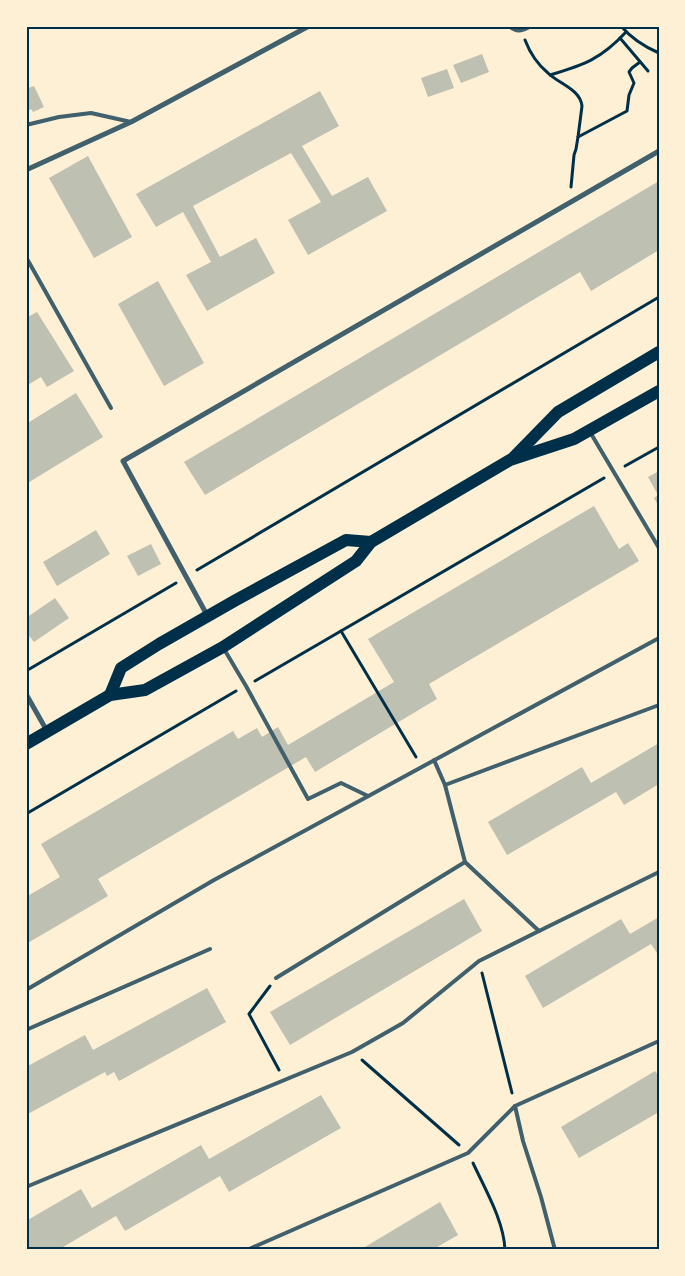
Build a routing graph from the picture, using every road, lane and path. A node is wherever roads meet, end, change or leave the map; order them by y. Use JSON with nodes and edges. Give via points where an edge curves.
{"nodes":[{"id":1,"x":309,"y":26,"type":"edge"},
{"id":2,"x":509,"y":26,"type":"edge"},
{"id":3,"x":531,"y":26,"type":"edge"},
{"id":4,"x":621,"y":26,"type":"edge"},
{"id":5,"x":520,"y":30,"type":"junction"},
{"id":6,"x":626,"y":32,"type":"junction"},
{"id":7,"x":620,"y":38,"type":"junction"},
{"id":8,"x":659,"y":53,"type":"edge"},
{"id":9,"x":640,"y":62,"type":"junction"},
{"id":10,"x":648,"y":71,"type":"dead end"},
{"id":11,"x":549,"y":75,"type":"junction"},
{"id":12,"x":131,"y":122,"type":"junction"},
{"id":13,"x":26,"y":125,"type":"edge"},
{"id":14,"x":578,"y":137,"type":"junction"},
{"id":15,"x":659,"y":151,"type":"edge"},
{"id":16,"x":26,"y":170,"type":"edge"},
{"id":17,"x":570,"y":202,"type":"junction"},
{"id":18,"x":26,"y":257,"type":"edge"},
{"id":19,"x":659,"y":297,"type":"edge"},
{"id":20,"x":659,"y":352,"type":"edge"},
{"id":21,"x":659,"y":391,"type":"edge"},
{"id":22,"x":110,"y":408,"type":"dead end"},
{"id":23,"x":589,"y":430,"type":"junction"},
{"id":24,"x":659,"y":447,"type":"edge"},
{"id":25,"x":510,"y":460,"type":"junction"},
{"id":26,"x":614,"y":472,"type":"junction"},
{"id":27,"x":371,"y":542,"type":"junction"},
{"id":28,"x":659,"y":548,"type":"edge"},
{"id":29,"x":186,"y":577,"type":"junction"},
{"id":30,"x":207,"y":616,"type":"junction"},
{"id":31,"x":341,"y":631,"type":"junction"},
{"id":32,"x":659,"y":638,"type":"edge"},
{"id":33,"x":223,"y":647,"type":"junction"},
{"id":34,"x":26,"y":671,"type":"edge"},
{"id":35,"x":246,"y":686,"type":"junction"},
{"id":36,"x":26,"y":694,"type":"edge"},
{"id":37,"x":110,"y":695,"type":"junction"},
{"id":38,"x":659,"y":705,"type":"edge"},
{"id":39,"x":48,"y":731,"type":"junction"},
{"id":40,"x":26,"y":744,"type":"edge"},
{"id":41,"x":434,"y":760,"type":"junction"},
{"id":42,"x":421,"y":767,"type":"junction"},
{"id":43,"x":445,"y":784,"type":"junction"},
{"id":44,"x":368,"y":796,"type":"junction"},
{"id":45,"x":26,"y":814,"type":"edge"},
{"id":46,"x":465,"y":862,"type":"junction"},
{"id":47,"x":659,"y":872,"type":"edge"},
{"id":48,"x":539,"y":931,"type":"junction"},
{"id":49,"x":210,"y":949,"type":"dead end"},
{"id":50,"x":479,"y":961,"type":"junction"},
{"id":51,"x":276,"y":978,"type":"joint"},
{"id":52,"x":26,"y":990,"type":"edge"},
{"id":53,"x":26,"y":1030,"type":"edge"},
{"id":54,"x":659,"y":1041,"type":"edge"},
{"id":55,"x":352,"y":1052,"type":"junction"},
{"id":56,"x":284,"y":1080,"type":"junction"},
{"id":57,"x":515,"y":1106,"type":"junction"},
{"id":58,"x":468,"y":1153,"type":"junction"},
{"id":59,"x":26,"y":1187,"type":"edge"},
{"id":60,"x":247,"y":1250,"type":"edge"},
{"id":61,"x":504,"y":1250,"type":"edge"},
{"id":62,"x":555,"y":1250,"type":"edge"}],
"edges":[{"from":1,"to":12,"type":"street"},
{"from":2,"to":5,"type":"lane"},
{"from":3,"to":5,"type":"lane"},
{"from":4,"to":6,"type":"path"},
{"from":5,"to":11,"type":"path","via":[[531,54]]},
{"from":6,"to":7,"type":"path"},
{"from":6,"to":8,"type":"path"},
{"from":7,"to":9,"type":"path"},
{"from":7,"to":11,"type":"path","via":[[591,61]]},
{"from":9,"to":10,"type":"path"},
{"from":9,"to":14,"type":"path","via":[[630,72],[634,83],[627,111]]},
{"from":11,"to":14,"type":"path","via":[[572,89],[582,101]]},
{"from":12,"to":13,"type":"lane","via":[[91,113]]},
{"from":12,"to":16,"type":"street"},
{"from":14,"to":17,"type":"path"},
{"from":15,"to":17,"type":"street"},
{"from":17,"to":29,"type":"street","via":[[123,461]]},
{"from":18,"to":22,"type":"lane"},
{"from":19,"to":29,"type":"path"},
{"from":20,"to":25,"type":"main road","via":[[558,412]]},
{"from":21,"to":23,"type":"main road"},
{"from":23,"to":25,"type":"main road","via":[[574,439]]},
{"from":23,"to":26,"type":"lane"},
{"from":24,"to":26,"type":"path"},
{"from":25,"to":27,"type":"main road"},
{"from":26,"to":28,"type":"lane"},
{"from":26,"to":31,"type":"path"},
{"from":27,"to":30,"type":"main road","via":[[346,540]]},
{"from":27,"to":33,"type":"main road","via":[[356,561]]},
{"from":29,"to":30,"type":"street"},
{"from":29,"to":34,"type":"path"},
{"from":30,"to":37,"type":"main road","via":[[121,668]]},
{"from":31,"to":35,"type":"path"},
{"from":31,"to":42,"type":"path"},
{"from":32,"to":41,"type":"lane"},
{"from":33,"to":35,"type":"lane"},
{"from":33,"to":37,"type":"main road","via":[[145,690]]},
{"from":35,"to":44,"type":"lane","via":[[308,799],[341,783]]},
{"from":35,"to":45,"type":"path"},
{"from":36,"to":39,"type":"street"},
{"from":37,"to":39,"type":"main road"},
{"from":38,"to":43,"type":"lane"},
{"from":39,"to":40,"type":"main road"},
{"from":41,"to":42,"type":"lane"},
{"from":41,"to":43,"type":"lane"},
{"from":42,"to":44,"type":"lane"},
{"from":43,"to":46,"type":"lane"},
{"from":44,"to":52,"type":"lane","via":[[214,880]]},
{"from":46,"to":48,"type":"lane"},
{"from":46,"to":51,"type":"lane"},
{"from":47,"to":48,"type":"lane"},
{"from":48,"to":50,"type":"lane"},
{"from":49,"to":53,"type":"lane"},
{"from":50,"to":55,"type":"lane","via":[[403,1023]]},
{"from":50,"to":57,"type":"path"},
{"from":51,"to":56,"type":"path","via":[[249,1014]]},
{"from":54,"to":57,"type":"lane"},
{"from":55,"to":56,"type":"lane"},
{"from":55,"to":58,"type":"path"},
{"from":56,"to":59,"type":"lane"},
{"from":57,"to":58,"type":"lane"},
{"from":57,"to":62,"type":"lane"},
{"from":58,"to":60,"type":"lane"},
{"from":58,"to":61,"type":"path","via":[[492,1203],[504,1239]]}]}
